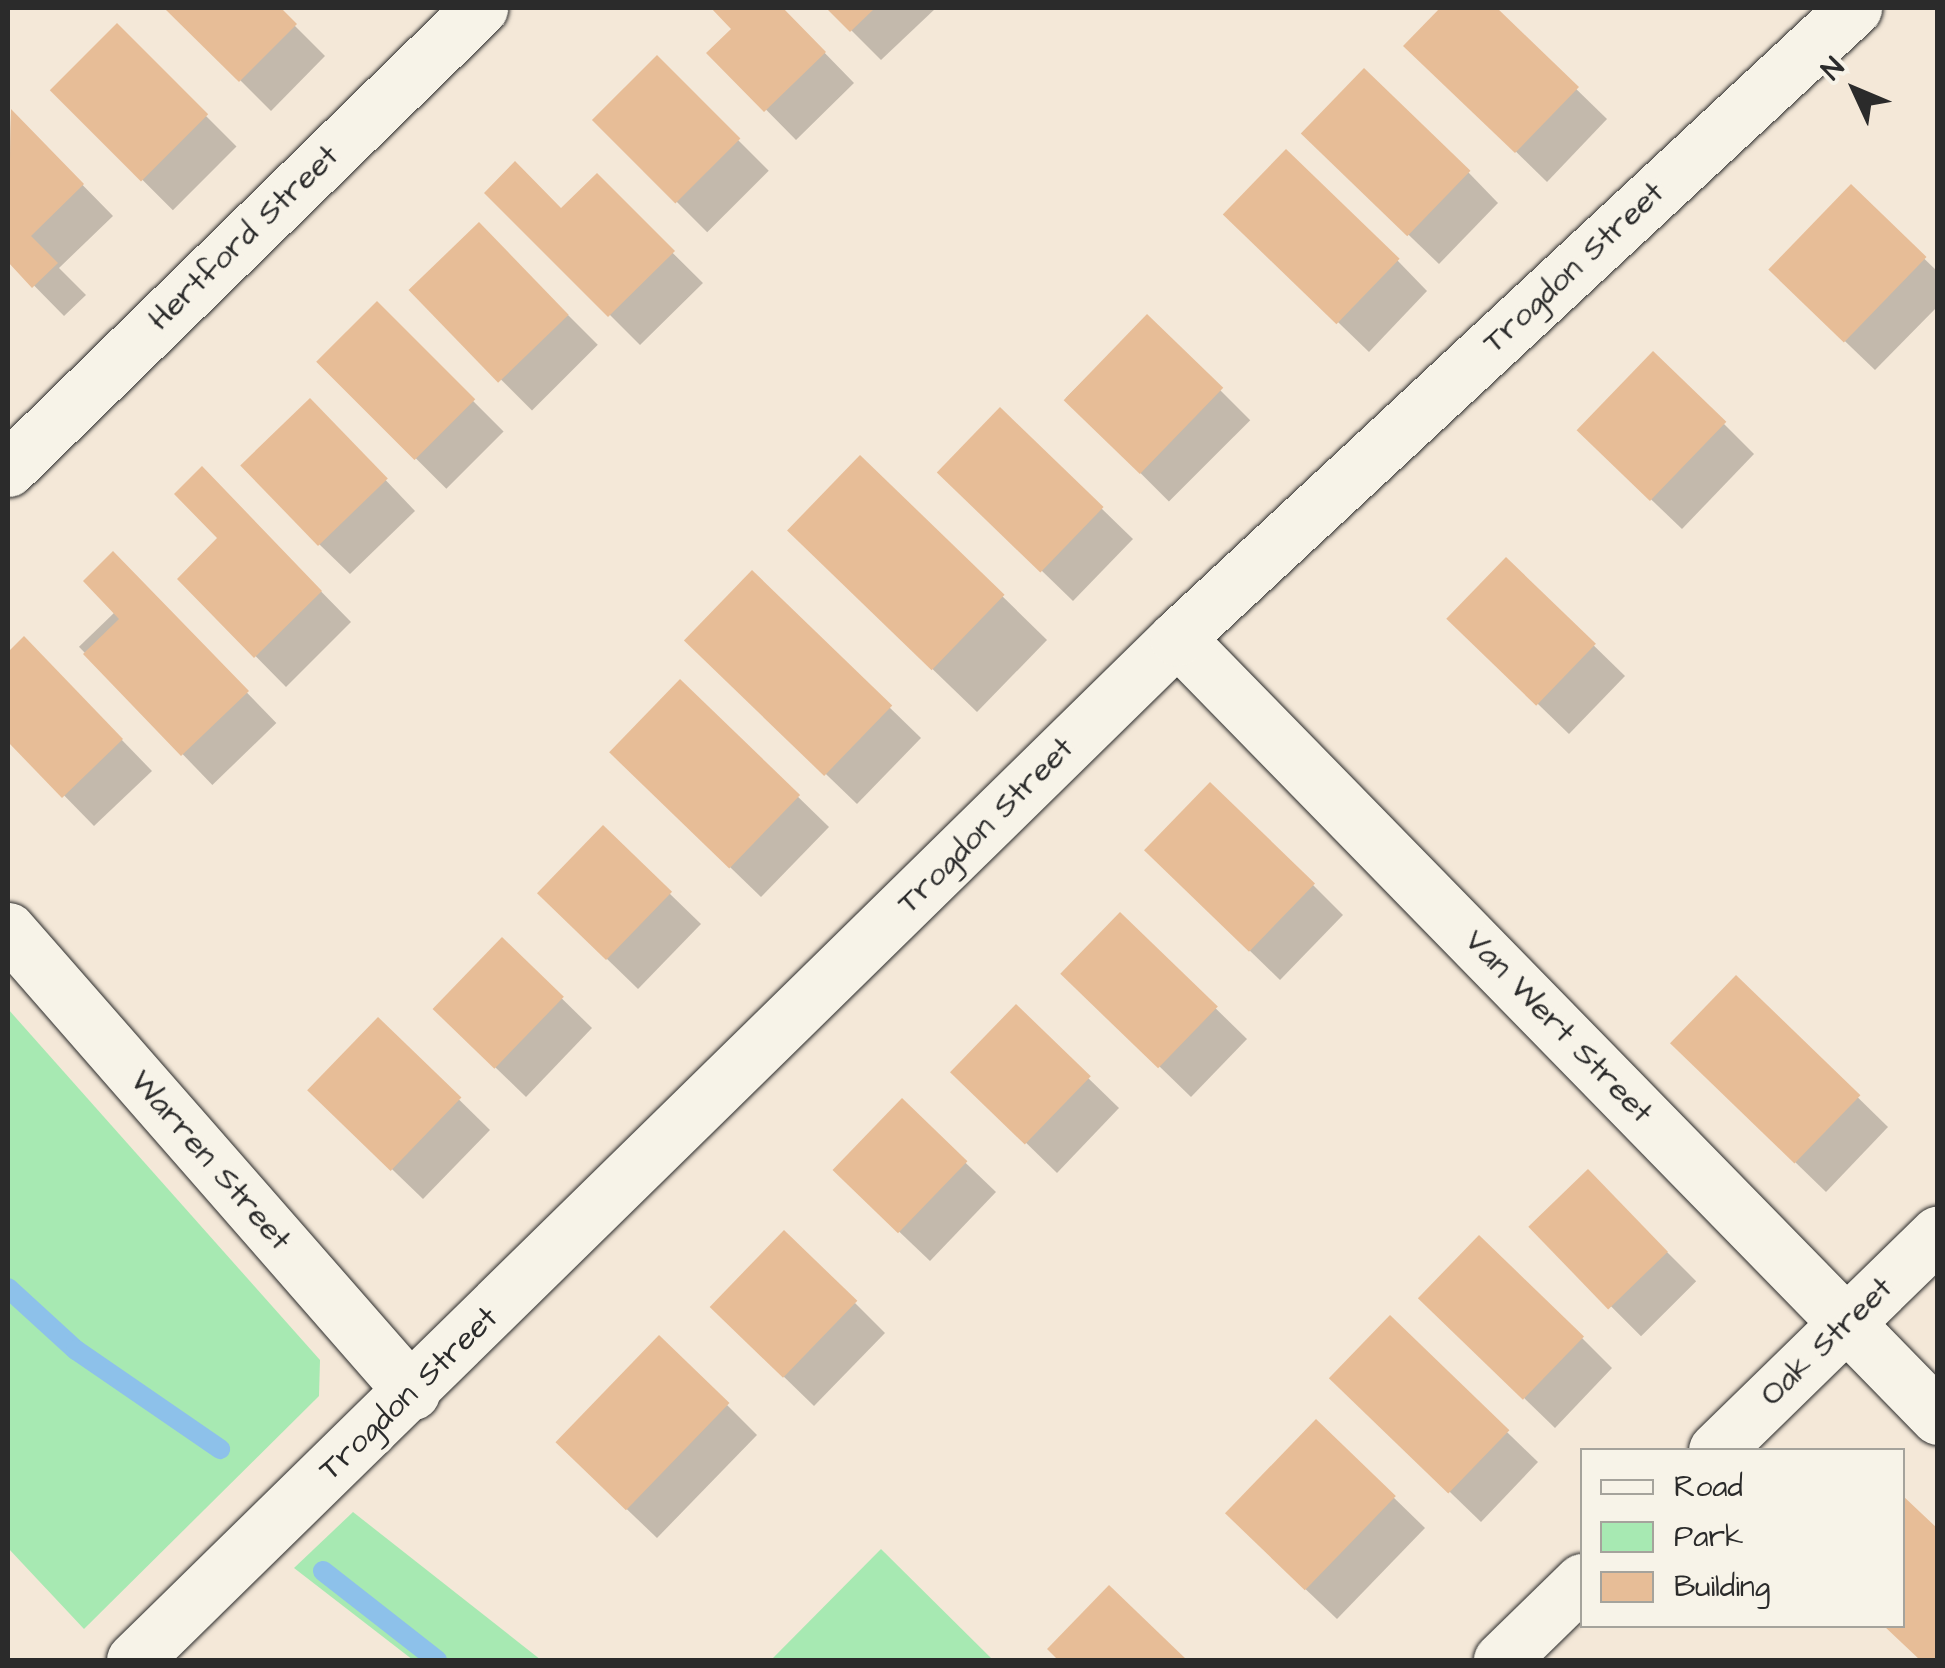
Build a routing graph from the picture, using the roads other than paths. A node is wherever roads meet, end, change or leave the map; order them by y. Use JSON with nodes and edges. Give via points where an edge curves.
{"nodes":[{"id":1,"x":480,"y":8,"type":"edge"},
{"id":2,"x":1854,"y":8,"type":"edge"},
{"id":3,"x":8,"y":469,"type":"edge"},
{"id":4,"x":1177,"y":638,"type":"junction"},
{"id":5,"x":8,"y":930,"type":"edge"},
{"id":6,"x":1938,"y":1234,"type":"edge"},
{"id":7,"x":1847,"y":1322,"type":"junction"},
{"id":8,"x":412,"y":1392,"type":"junction"},
{"id":9,"x":1938,"y":1418,"type":"edge"},
{"id":10,"x":1718,"y":1448,"type":"edge"},
{"id":11,"x":1580,"y":1583,"type":"edge"},
{"id":12,"x":134,"y":1660,"type":"edge"},
{"id":13,"x":1501,"y":1660,"type":"edge"}],
"edges":[{"from":1,"to":3,"type":"street","name":"Hertford Street"},
{"from":2,"to":4,"type":"street","name":"Trogdon Street"},
{"from":4,"to":7,"type":"street","name":"Van Wert Street"},
{"from":4,"to":8,"type":"street","name":"Trogdon Street"},
{"from":5,"to":8,"type":"street","name":"Warren Street"},
{"from":6,"to":7,"type":"street","name":"Oak Street"},
{"from":7,"to":9,"type":"street","name":"Van Wert Street"},
{"from":7,"to":10,"type":"street","name":"Oak Street"},
{"from":8,"to":12,"type":"street","name":"Trogdon Street"},
{"from":11,"to":13,"type":"street"}]}
